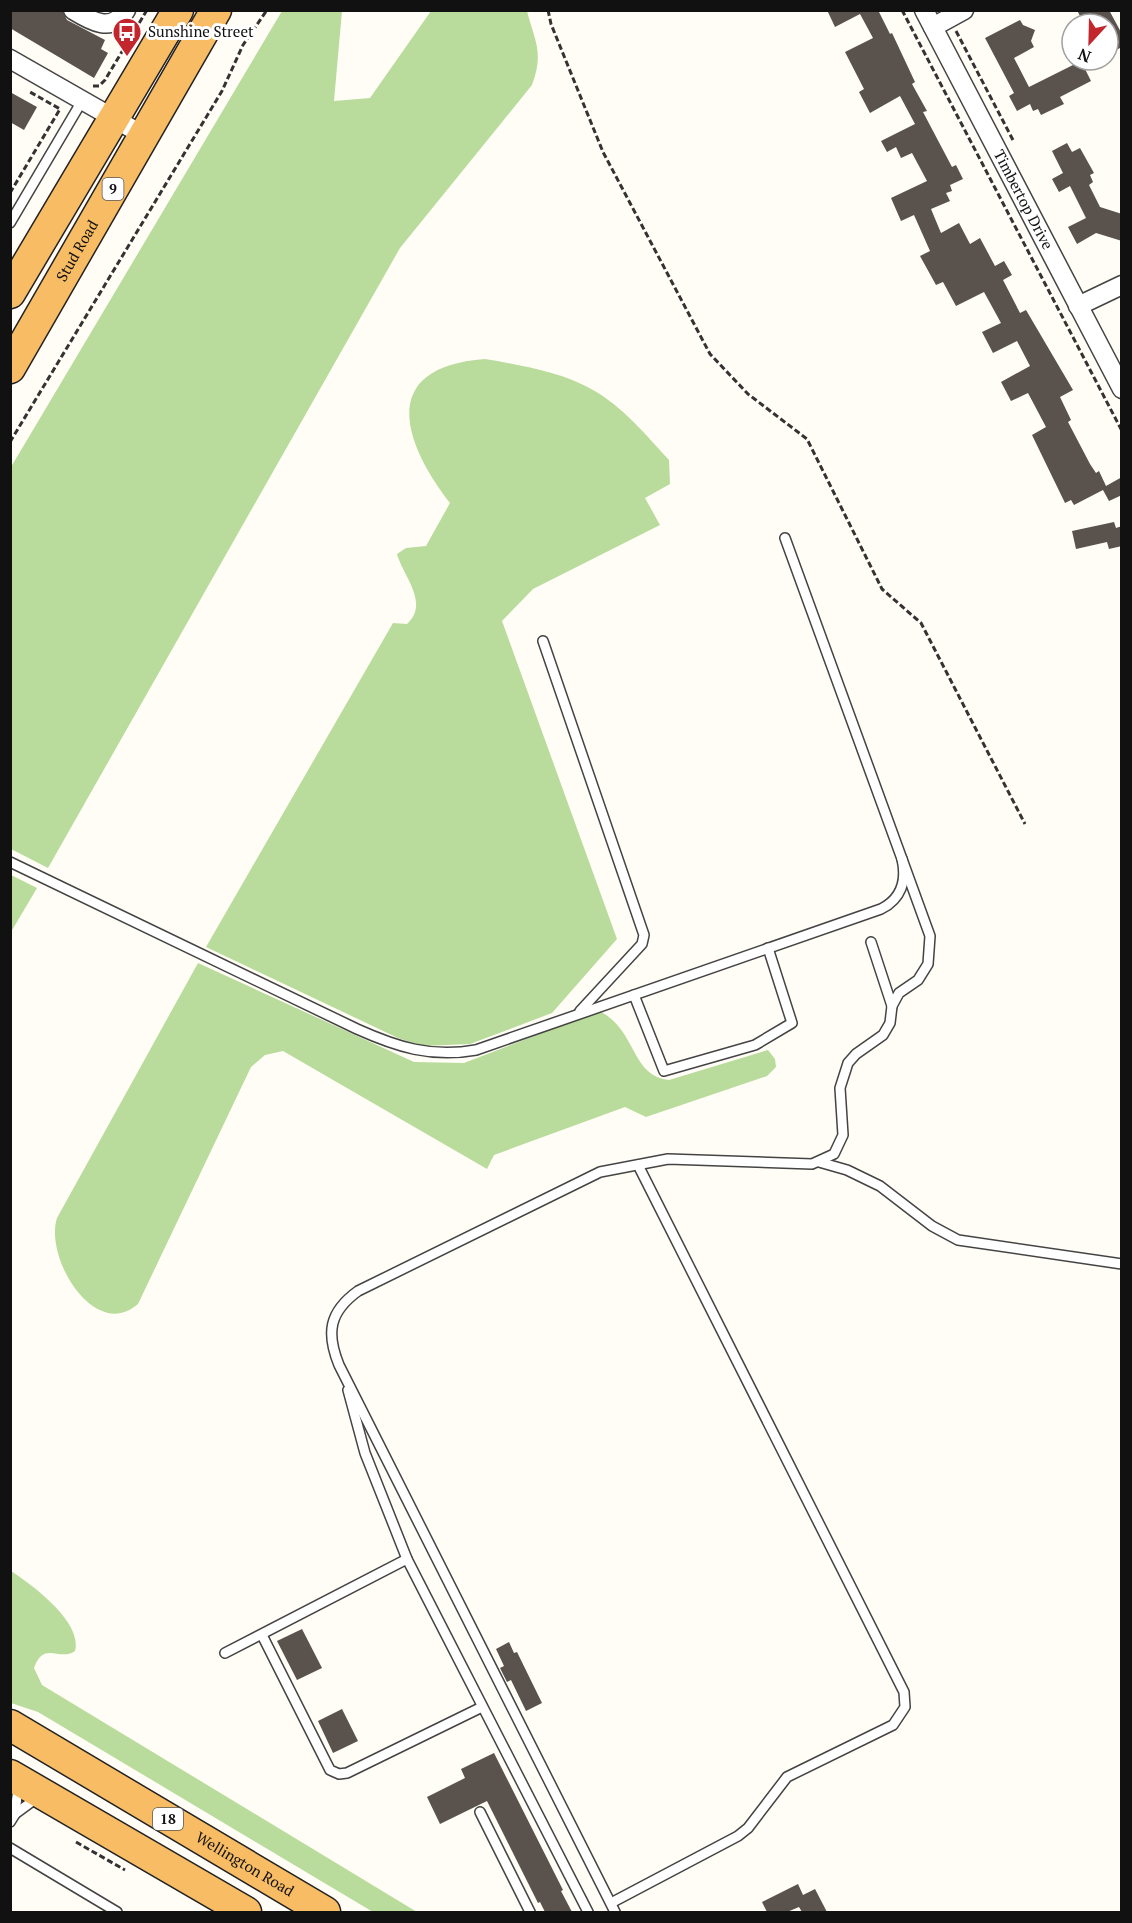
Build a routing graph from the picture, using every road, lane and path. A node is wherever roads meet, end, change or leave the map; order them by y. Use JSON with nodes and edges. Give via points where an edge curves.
{"nodes":[{"id":1,"x":73,"y":10,"type":"edge"},
{"id":2,"x":126,"y":10,"type":"edge"},
{"id":3,"x":147,"y":10,"type":"edge"},
{"id":4,"x":178,"y":10,"type":"edge"},
{"id":5,"x":216,"y":10,"type":"edge"},
{"id":6,"x":267,"y":10,"type":"edge"},
{"id":7,"x":548,"y":10,"type":"edge"},
{"id":8,"x":902,"y":10,"type":"edge"},
{"id":9,"x":964,"y":10,"type":"edge"},
{"id":10,"x":928,"y":19,"type":"edge"},
{"id":11,"x":10,"y":59,"type":"edge"},
{"id":12,"x":20,"y":86,"type":"dead end"},
{"id":13,"x":85,"y":93,"type":"junction"},
{"id":14,"x":113,"y":120,"type":"junction"},
{"id":15,"x":143,"y":135,"type":"junction"},
{"id":16,"x":10,"y":194,"type":"edge"},
{"id":17,"x":10,"y":223,"type":"edge"},
{"id":18,"x":1122,"y":285,"type":"edge"},
{"id":19,"x":10,"y":293,"type":"edge"},
{"id":20,"x":1078,"y":306,"type":"junction"},
{"id":21,"x":10,"y":368,"type":"edge"},
{"id":22,"x":1122,"y":389,"type":"edge"},
{"id":23,"x":1122,"y":432,"type":"edge"},
{"id":24,"x":10,"y":442,"type":"edge"},
{"id":25,"x":785,"y":538,"type":"dead end"},
{"id":26,"x":543,"y":641,"type":"dead end"},
{"id":27,"x":1025,"y":824,"type":"dead end"},
{"id":28,"x":902,"y":859,"type":"junction"},
{"id":29,"x":10,"y":862,"type":"edge"},
{"id":30,"x":871,"y":942,"type":"dead end"},
{"id":31,"x":768,"y":948,"type":"junction"},
{"id":32,"x":634,"y":995,"type":"junction"},
{"id":33,"x":892,"y":1006,"type":"junction"},
{"id":34,"x":579,"y":1013,"type":"junction"},
{"id":35,"x":819,"y":1162,"type":"junction"},
{"id":36,"x":638,"y":1165,"type":"junction"},
{"id":37,"x":1122,"y":1264,"type":"edge"},
{"id":38,"x":346,"y":1378,"type":"junction"},
{"id":39,"x":407,"y":1559,"type":"junction"},
{"id":40,"x":262,"y":1635,"type":"junction"},
{"id":41,"x":225,"y":1653,"type":"dead end"},
{"id":42,"x":482,"y":1707,"type":"junction"},
{"id":43,"x":10,"y":1725,"type":"edge"},
{"id":44,"x":11,"y":1776,"type":"edge"},
{"id":45,"x":52,"y":1800,"type":"junction"},
{"id":46,"x":480,"y":1812,"type":"dead end"},
{"id":47,"x":13,"y":1818,"type":"edge"},
{"id":48,"x":10,"y":1848,"type":"edge"},
{"id":49,"x":611,"y":1903,"type":"junction"},
{"id":50,"x":117,"y":1912,"type":"edge"},
{"id":51,"x":244,"y":1912,"type":"edge"},
{"id":52,"x":325,"y":1912,"type":"edge"},
{"id":53,"x":530,"y":1912,"type":"edge"},
{"id":54,"x":588,"y":1912,"type":"edge"},
{"id":55,"x":615,"y":1912,"type":"edge"}],
"edges":[{"from":1,"to":2,"type":"street","via":[[96,23],[107,24],[116,22]]},
{"from":3,"to":13,"type":"path","via":[[105,80]]},
{"from":4,"to":14,"type":"highway","number":"9"},
{"from":5,"to":15,"type":"highway","name":"Stud Road","number":"9"},
{"from":6,"to":24,"type":"path"},
{"from":7,"to":27,"type":"path","via":[[603,152],[710,354],[748,394],[807,439],[882,589],[921,623]]},
{"from":8,"to":23,"type":"path"},
{"from":9,"to":10,"type":"street"},
{"from":10,"to":20,"type":"street","name":"Timbertop Drive"},
{"from":11,"to":13,"type":"street"},
{"from":12,"to":16,"type":"path","via":[[60,109]]},
{"from":13,"to":14,"type":"street"},
{"from":13,"to":17,"type":"lane"},
{"from":14,"to":15,"type":"street"},
{"from":14,"to":19,"type":"highway","number":"9"},
{"from":15,"to":21,"type":"highway","name":"Stud Road","number":"9"},
{"from":18,"to":20,"type":"street"},
{"from":20,"to":22,"type":"street","name":"Timbertop Drive"},
{"from":25,"to":28,"type":"lane"},
{"from":26,"to":34,"type":"lane","via":[[644,935],[642,944]]},
{"from":28,"to":31,"type":"lane","via":[[904,876],[898,896],[891,903]]},
{"from":28,"to":33,"type":"lane","via":[[931,945],[924,972],[912,987],[898,993]]},
{"from":29,"to":34,"type":"lane","via":[[357,1029],[410,1050],[442,1055],[476,1050]]},
{"from":30,"to":33,"type":"lane"},
{"from":31,"to":32,"type":"lane"},
{"from":31,"to":32,"type":"lane","via":[[792,1023],[755,1045],[664,1071]]},
{"from":32,"to":34,"type":"lane"},
{"from":33,"to":35,"type":"lane","via":[[890,1023],[883,1035],[848,1063],[840,1089],[841,1141],[834,1154]]},
{"from":35,"to":36,"type":"lane","via":[[668,1159]]},
{"from":35,"to":37,"type":"lane","via":[[880,1186],[932,1226],[958,1240]]},
{"from":36,"to":38,"type":"lane","via":[[600,1172],[358,1291],[339,1308],[332,1327],[332,1345]]},
{"from":36,"to":49,"type":"lane","via":[[904,1692],[905,1707],[893,1725],[787,1777],[738,1836]]},
{"from":38,"to":39,"type":"lane","via":[[366,1453]]},
{"from":38,"to":49,"type":"lane"},
{"from":39,"to":40,"type":"lane"},
{"from":39,"to":42,"type":"lane"},
{"from":40,"to":41,"type":"lane"},
{"from":40,"to":42,"type":"lane","via":[[334,1773],[347,1773]]},
{"from":42,"to":54,"type":"lane"},
{"from":43,"to":52,"type":"highway","name":"Wellington Road","number":"18"},
{"from":44,"to":45,"type":"highway"},
{"from":44,"to":47,"type":"lane","via":[[19,1789]]},
{"from":45,"to":47,"type":"lane","via":[[34,1800]]},
{"from":45,"to":51,"type":"highway"},
{"from":46,"to":53,"type":"lane"},
{"from":48,"to":50,"type":"lane"},
{"from":49,"to":55,"type":"lane"}]}
